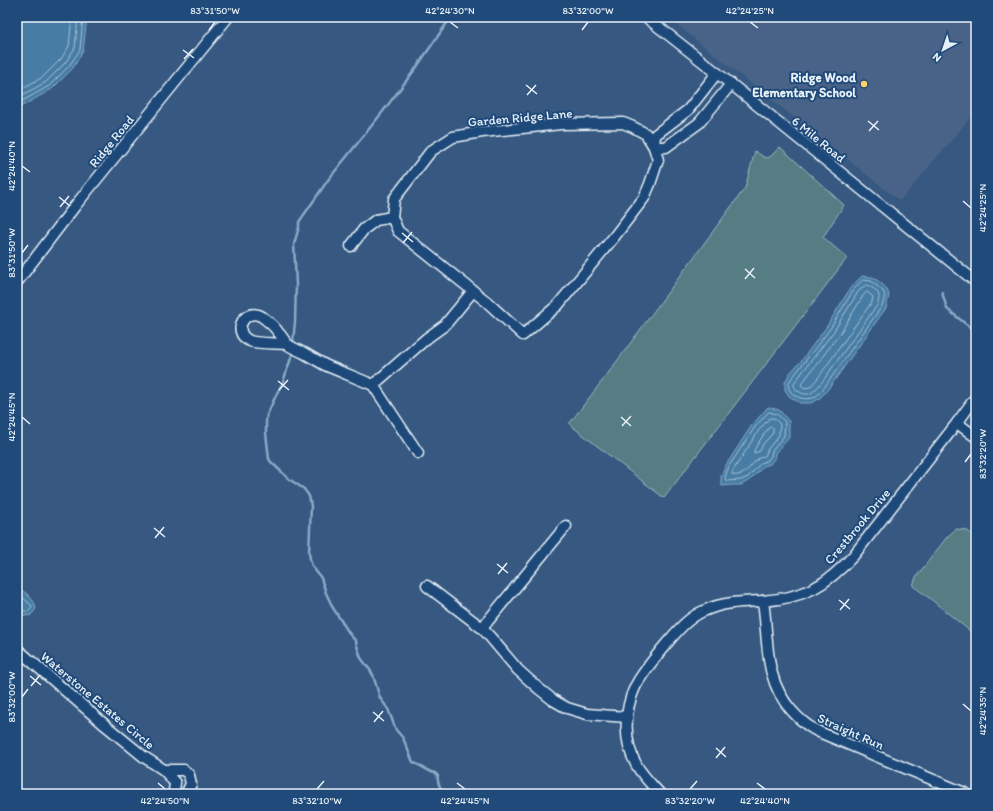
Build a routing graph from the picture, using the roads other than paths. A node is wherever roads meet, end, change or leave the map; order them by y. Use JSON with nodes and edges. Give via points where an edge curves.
{"nodes":[{"id":1,"x":228,"y":17,"type":"edge"},
{"id":2,"x":646,"y":17,"type":"edge"},
{"id":3,"x":717,"y":73,"type":"junction"},
{"id":4,"x":731,"y":84,"type":"junction"},
{"id":5,"x":654,"y":147,"type":"junction"},
{"id":6,"x":392,"y":217,"type":"junction"},
{"id":7,"x":351,"y":246,"type":"dead end"},
{"id":8,"x":17,"y":282,"type":"edge"},
{"id":9,"x":976,"y":282,"type":"edge"},
{"id":10,"x":473,"y":291,"type":"junction"},
{"id":11,"x":287,"y":344,"type":"dead end"},
{"id":12,"x":373,"y":385,"type":"junction"},
{"id":13,"x":975,"y":397,"type":"edge"},
{"id":14,"x":957,"y":423,"type":"junction"},
{"id":15,"x":976,"y":437,"type":"edge"},
{"id":16,"x":418,"y":453,"type":"dead end"},
{"id":17,"x":566,"y":526,"type":"dead end"},
{"id":18,"x":427,"y":586,"type":"dead end"},
{"id":19,"x":763,"y":601,"type":"junction"},
{"id":20,"x":482,"y":628,"type":"junction"},
{"id":21,"x":17,"y":649,"type":"edge"},
{"id":22,"x":626,"y":717,"type":"junction"},
{"id":23,"x":164,"y":770,"type":"junction"},
{"id":24,"x":173,"y":794,"type":"edge"},
{"id":25,"x":186,"y":794,"type":"edge"},
{"id":26,"x":660,"y":794,"type":"edge"},
{"id":27,"x":967,"y":794,"type":"edge"}],
"edges":[{"from":1,"to":8,"type":"street","name":"Ridge Road"},
{"from":2,"to":3,"type":"street","name":"6 Mile Road"},
{"from":3,"to":4,"type":"street","name":"6 Mile Road"},
{"from":3,"to":5,"type":"street","via":[[688,110],[655,135]]},
{"from":4,"to":5,"type":"street","via":[[699,123],[666,147]]},
{"from":4,"to":9,"type":"street","name":"6 Mile Road"},
{"from":5,"to":6,"type":"street","name":"Garden Ridge Lane","via":[[646,134],[623,124],[561,124],[453,137],[431,151],[394,199]]},
{"from":5,"to":10,"type":"street","via":[[658,160],[644,198],[558,305],[523,335]]},
{"from":6,"to":7,"type":"street","via":[[376,220],[364,229]]},
{"from":6,"to":10,"type":"street","via":[[398,231]]},
{"from":10,"to":12,"type":"street","via":[[445,325]]},
{"from":11,"to":12,"type":"street","via":[[326,365]]},
{"from":12,"to":16,"type":"street"},
{"from":13,"to":14,"type":"street","name":"Crestbrook Drive"},
{"from":14,"to":15,"type":"street"},
{"from":14,"to":19,"type":"street","name":"Crestbrook Drive","via":[[842,568],[813,590],[796,596]]},
{"from":17,"to":20,"type":"street"},
{"from":18,"to":20,"type":"street"},
{"from":19,"to":22,"type":"street","name":"Crestbrook Drive","via":[[734,602],[705,610],[692,617],[677,630],[645,670],[630,698]]},
{"from":19,"to":27,"type":"street","name":"Straight Run","via":[[769,662],[774,681],[786,705],[798,718],[819,732]]},
{"from":20,"to":22,"type":"street","via":[[518,670],[553,700],[567,708],[587,714]]},
{"from":21,"to":23,"type":"street","name":"Waterstone Estates Circle","via":[[105,725]]},
{"from":22,"to":26,"type":"street","name":"Crestbrook Drive","via":[[627,735],[636,764]]},
{"from":23,"to":24,"type":"street","name":"Waterstone Estates Circle","via":[[175,783]]},
{"from":23,"to":25,"type":"street","via":[[184,770],[189,775],[191,784]]}]}
